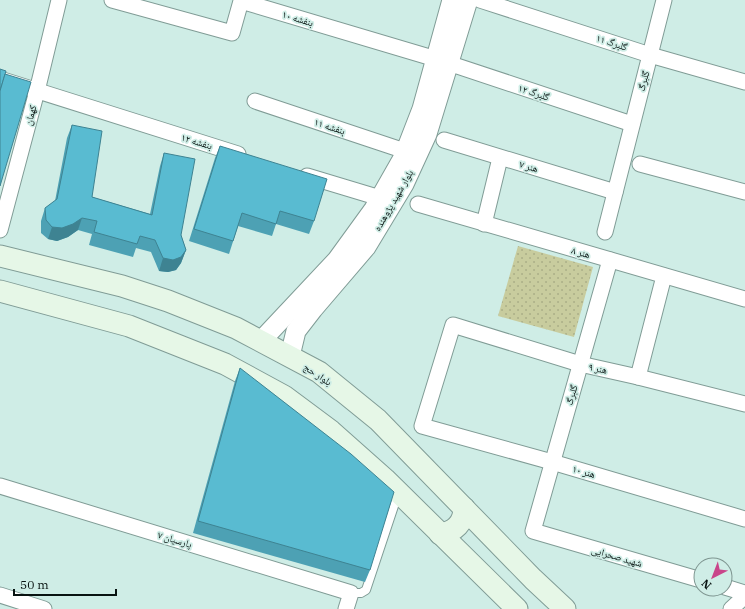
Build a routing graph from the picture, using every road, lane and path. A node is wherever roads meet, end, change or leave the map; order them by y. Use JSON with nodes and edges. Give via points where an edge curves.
{"nodes":[{"id":1,"x":59,"y":0,"type":"edge"},
{"id":2,"x":112,"y":0,"type":"edge"},
{"id":3,"x":452,"y":0,"type":"edge"},
{"id":4,"x":468,"y":0,"type":"edge"},
{"id":5,"x":480,"y":0,"type":"edge"},
{"id":6,"x":664,"y":0,"type":"edge"},
{"id":7,"x":650,"y":55,"type":"junction"},
{"id":8,"x":442,"y":61,"type":"junction"},
{"id":9,"x":0,"y":79,"type":"edge"},
{"id":10,"x":745,"y":82,"type":"edge"},
{"id":11,"x":37,"y":91,"type":"junction"},
{"id":12,"x":255,"y":101,"type":"dead end"},
{"id":13,"x":632,"y":124,"type":"junction"},
{"id":14,"x":444,"y":140,"type":"dead end"},
{"id":15,"x":405,"y":151,"type":"junction"},
{"id":16,"x":250,"y":158,"type":"edge"},
{"id":17,"x":500,"y":158,"type":"junction"},
{"id":18,"x":640,"y":164,"type":"dead end"},
{"id":19,"x":296,"y":172,"type":"edge"},
{"id":20,"x":615,"y":192,"type":"junction"},
{"id":21,"x":745,"y":192,"type":"edge"},
{"id":22,"x":380,"y":198,"type":"junction"},
{"id":23,"x":418,"y":204,"type":"dead end"},
{"id":24,"x":484,"y":224,"type":"junction"},
{"id":25,"x":0,"y":230,"type":"edge"},
{"id":26,"x":605,"y":232,"type":"dead end"},
{"id":27,"x":0,"y":256,"type":"edge"},
{"id":28,"x":610,"y":260,"type":"junction"},
{"id":29,"x":664,"y":276,"type":"junction"},
{"id":30,"x":0,"y":291,"type":"edge"},
{"id":31,"x":745,"y":299,"type":"edge"},
{"id":32,"x":261,"y":341,"type":"junction"},
{"id":33,"x":290,"y":356,"type":"junction"},
{"id":34,"x":580,"y":364,"type":"junction"},
{"id":35,"x":638,"y":377,"type":"junction"},
{"id":36,"x":745,"y":404,"type":"edge"},
{"id":37,"x":422,"y":426,"type":"joint"},
{"id":38,"x":552,"y":462,"type":"junction"},
{"id":39,"x":0,"y":486,"type":"edge"},
{"id":40,"x":398,"y":492,"type":"junction"},
{"id":41,"x":464,"y":508,"type":"junction"},
{"id":42,"x":745,"y":519,"type":"edge"},
{"id":43,"x":533,"y":531,"type":"joint"},
{"id":44,"x":440,"y":534,"type":"junction"},
{"id":45,"x":506,"y":552,"type":"junction"},
{"id":46,"x":484,"y":576,"type":"junction"},
{"id":47,"x":693,"y":578,"type":"edge"},
{"id":48,"x":733,"y":590,"type":"edge"},
{"id":49,"x":351,"y":593,"type":"junction"},
{"id":50,"x":745,"y":594,"type":"edge"},
{"id":51,"x":9,"y":601,"type":"edge"},
{"id":52,"x":44,"y":609,"type":"edge"},
{"id":53,"x":346,"y":609,"type":"edge"},
{"id":54,"x":517,"y":609,"type":"edge"},
{"id":55,"x":565,"y":609,"type":"edge"},
{"id":56,"x":731,"y":609,"type":"edge"}],
"edges":[{"from":1,"to":11,"type":"street","name":"کهمان"},
{"from":2,"to":8,"type":"street","name":"بنفشه ۱۰","via":[[232,33],[241,1]]},
{"from":3,"to":8,"type":"street","name":"بلوار شهید پژوهنده"},
{"from":4,"to":8,"type":"street","name":"بلوار شهید پژوهنده"},
{"from":5,"to":7,"type":"street","name":"گلبرگ ۱۱"},
{"from":6,"to":7,"type":"street","name":"گلبرگ"},
{"from":7,"to":10,"type":"street","name":"گلبرگ ۱۱"},
{"from":7,"to":13,"type":"street","name":"گلبرگ"},
{"from":8,"to":13,"type":"street","name":"گلبرگ ۱۲"},
{"from":8,"to":15,"type":"street","name":"بلوار شهید پژوهنده"},
{"from":8,"to":33,"type":"street","name":"بلوار شهید پژوهنده","via":[[427,134],[404,184],[366,247],[296,331]]},
{"from":9,"to":11,"type":"street","name":"بنفشه ۱۲"},
{"from":11,"to":16,"type":"street","name":"بنفشه ۱۲"},
{"from":11,"to":25,"type":"street","name":"کهمان"},
{"from":12,"to":15,"type":"street","name":"بنفشه ۱۱"},
{"from":13,"to":20,"type":"street","name":"گلبرگ"},
{"from":14,"to":17,"type":"street","name":"هنر ۷"},
{"from":15,"to":22,"type":"street","name":"بلوار شهید پژوهنده"},
{"from":17,"to":20,"type":"street","name":"هنر ۷"},
{"from":17,"to":24,"type":"street"},
{"from":18,"to":21,"type":"street"},
{"from":19,"to":22,"type":"street"},
{"from":20,"to":26,"type":"street","name":"گلبرگ"},
{"from":22,"to":32,"type":"street","name":"بلوار شهید پژوهنده","via":[[337,260]]},
{"from":23,"to":24,"type":"street","name":"هنر ۸"},
{"from":24,"to":28,"type":"street","name":"هنر ۸"},
{"from":27,"to":32,"type":"main road","name":"بلوار حج","via":[[122,286],[168,301],[236,328]]},
{"from":28,"to":29,"type":"street","name":"هنر ۸"},
{"from":28,"to":34,"type":"street","name":"گلبرگ"},
{"from":29,"to":31,"type":"street","name":"هنر ۸"},
{"from":29,"to":35,"type":"street"},
{"from":30,"to":40,"type":"main road","via":[[129,326],[225,364],[284,396],[331,431]]},
{"from":32,"to":33,"type":"main road","name":"بلوار حج"},
{"from":33,"to":41,"type":"main road","name":"بلوار حج","via":[[319,372],[378,420]]},
{"from":34,"to":35,"type":"street","name":"هنر ۹"},
{"from":34,"to":37,"type":"street","name":"هنر ۹","via":[[453,325]]},
{"from":34,"to":38,"type":"street","name":"گلبرگ"},
{"from":35,"to":36,"type":"street","name":"هنر ۹"},
{"from":37,"to":38,"type":"street","name":"هنر ۱۰"},
{"from":38,"to":42,"type":"street","name":"هنر ۱۰"},
{"from":38,"to":43,"type":"street","name":"گلبرگ"},
{"from":39,"to":49,"type":"street","name":"پارسیان ۷"},
{"from":40,"to":44,"type":"main road"},
{"from":40,"to":49,"type":"lane","via":[[366,590]]},
{"from":41,"to":44,"type":"main road","via":[[463,519],[457,527]]},
{"from":41,"to":45,"type":"main road","name":"بلوار حج"},
{"from":43,"to":47,"type":"street","name":"شهید صحرایی"},
{"from":44,"to":46,"type":"main road"},
{"from":45,"to":46,"type":"main road","via":[[489,557],[484,566]]},
{"from":45,"to":55,"type":"main road","name":"بلوار حج"},
{"from":46,"to":54,"type":"main road"},
{"from":48,"to":50,"type":"street"},
{"from":49,"to":53,"type":"street"},
{"from":50,"to":56,"type":"street"},
{"from":51,"to":52,"type":"street"}]}
